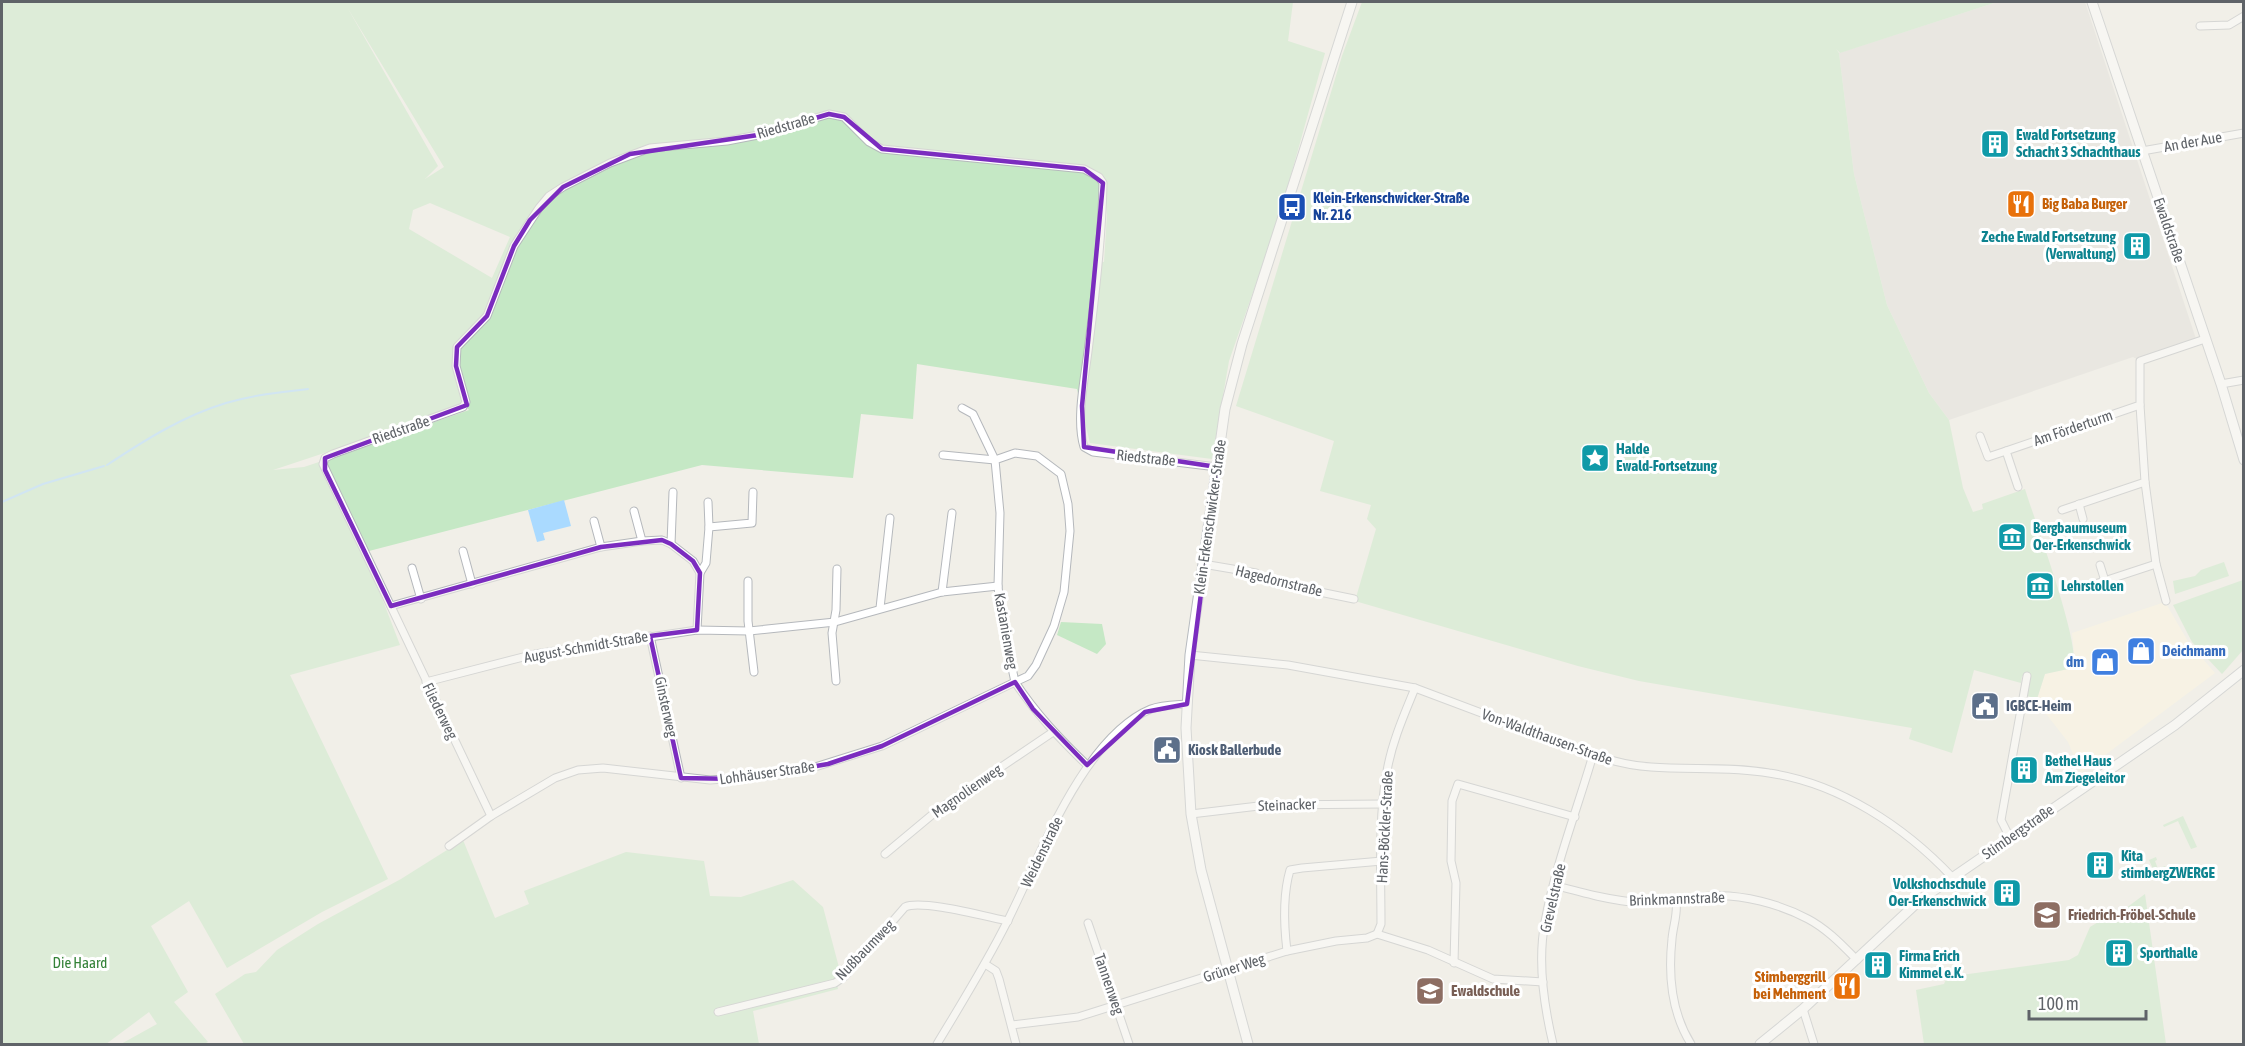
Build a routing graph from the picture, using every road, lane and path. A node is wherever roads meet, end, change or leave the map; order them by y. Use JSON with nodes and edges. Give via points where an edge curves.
{"nodes":[{"id":1,"x":1352,"y":2,"type":"edge"},
{"id":2,"x":2092,"y":2,"type":"edge"},
{"id":3,"x":2244,"y":16,"type":"edge"},
{"id":4,"x":2200,"y":26,"type":"dead end"},
{"id":5,"x":2244,"y":133,"type":"edge"},
{"id":6,"x":2142,"y":151,"type":"junction"},
{"id":7,"x":2205,"y":339,"type":"junction"},
{"id":8,"x":2244,"y":380,"type":"edge"},
{"id":9,"x":2221,"y":384,"type":"junction"},
{"id":10,"x":2140,"y":405,"type":"junction"},
{"id":11,"x":962,"y":408,"type":"dead end"},
{"id":12,"x":1980,"y":436,"type":"dead end"},
{"id":13,"x":2006,"y":451,"type":"junction"},
{"id":14,"x":333,"y":454,"type":"joint"},
{"id":15,"x":943,"y":455,"type":"dead end"},
{"id":16,"x":995,"y":460,"type":"junction"},
{"id":17,"x":2244,"y":460,"type":"edge"},
{"id":18,"x":1217,"y":467,"type":"junction"},
{"id":19,"x":2145,"y":482,"type":"junction"},
{"id":20,"x":2018,"y":487,"type":"dead end"},
{"id":21,"x":673,"y":492,"type":"dead end"},
{"id":22,"x":753,"y":492,"type":"dead end"},
{"id":23,"x":708,"y":502,"type":"dead end"},
{"id":24,"x":2079,"y":504,"type":"junction"},
{"id":25,"x":2062,"y":510,"type":"dead end"},
{"id":26,"x":634,"y":511,"type":"dead end"},
{"id":27,"x":952,"y":513,"type":"dead end"},
{"id":28,"x":890,"y":518,"type":"dead end"},
{"id":29,"x":2083,"y":519,"type":"dead end"},
{"id":30,"x":594,"y":521,"type":"dead end"},
{"id":31,"x":709,"y":527,"type":"junction"},
{"id":32,"x":642,"y":541,"type":"junction"},
{"id":33,"x":671,"y":544,"type":"junction"},
{"id":34,"x":601,"y":547,"type":"junction"},
{"id":35,"x":463,"y":551,"type":"dead end"},
{"id":36,"x":1203,"y":564,"type":"junction"},
{"id":37,"x":2157,"y":564,"type":"junction"},
{"id":38,"x":2100,"y":565,"type":"dead end"},
{"id":39,"x":412,"y":568,"type":"dead end"},
{"id":40,"x":837,"y":569,"type":"dead end"},
{"id":41,"x":700,"y":573,"type":"junction"},
{"id":42,"x":748,"y":581,"type":"dead end"},
{"id":43,"x":2105,"y":581,"type":"junction"},
{"id":44,"x":472,"y":584,"type":"junction"},
{"id":45,"x":998,"y":586,"type":"junction"},
{"id":46,"x":2089,"y":586,"type":"dead end"},
{"id":47,"x":942,"y":592,"type":"junction"},
{"id":48,"x":421,"y":599,"type":"junction"},
{"id":49,"x":1354,"y":599,"type":"dead end"},
{"id":50,"x":2166,"y":601,"type":"dead end"},
{"id":51,"x":391,"y":606,"type":"junction"},
{"id":52,"x":880,"y":608,"type":"junction"},
{"id":53,"x":835,"y":622,"type":"junction"},
{"id":54,"x":697,"y":630,"type":"junction"},
{"id":55,"x":749,"y":631,"type":"junction"},
{"id":56,"x":651,"y":636,"type":"junction"},
{"id":57,"x":1190,"y":655,"type":"junction"},
{"id":58,"x":2244,"y":665,"type":"edge"},
{"id":59,"x":2244,"y":670,"type":"edge"},
{"id":60,"x":754,"y":672,"type":"dead end"},
{"id":61,"x":2027,"y":676,"type":"dead end"},
{"id":62,"x":2231,"y":679,"type":"junction"},
{"id":63,"x":836,"y":681,"type":"dead end"},
{"id":64,"x":426,"y":682,"type":"junction"},
{"id":65,"x":1015,"y":682,"type":"junction"},
{"id":66,"x":1414,"y":688,"type":"junction"},
{"id":67,"x":1187,"y":704,"type":"junction"},
{"id":68,"x":1053,"y":732,"type":"junction"},
{"id":69,"x":1593,"y":755,"type":"junction"},
{"id":70,"x":1087,"y":765,"type":"junction"},
{"id":71,"x":681,"y":778,"type":"junction"},
{"id":72,"x":1383,"y":804,"type":"junction"},
{"id":73,"x":1191,"y":814,"type":"junction"},
{"id":74,"x":491,"y":816,"type":"junction"},
{"id":75,"x":1575,"y":817,"type":"junction"},
{"id":76,"x":2010,"y":838,"type":"junction"},
{"id":77,"x":449,"y":846,"type":"dead end"},
{"id":78,"x":885,"y":854,"type":"dead end"},
{"id":79,"x":1382,"y":861,"type":"junction"},
{"id":80,"x":1953,"y":877,"type":"junction"},
{"id":81,"x":1554,"y":885,"type":"junction"},
{"id":82,"x":1676,"y":901,"type":"junction"},
{"id":83,"x":1008,"y":921,"type":"junction"},
{"id":84,"x":1088,"y":923,"type":"dead end"},
{"id":85,"x":1377,"y":934,"type":"junction"},
{"id":86,"x":1287,"y":951,"type":"junction"},
{"id":87,"x":1857,"y":960,"type":"junction"},
{"id":88,"x":1454,"y":963,"type":"junction"},
{"id":89,"x":986,"y":964,"type":"junction"},
{"id":90,"x":1227,"y":971,"type":"junction"},
{"id":91,"x":1543,"y":982,"type":"junction"},
{"id":92,"x":1117,"y":1005,"type":"junction"},
{"id":93,"x":1803,"y":1009,"type":"junction"},
{"id":94,"x":718,"y":1012,"type":"dead end"},
{"id":95,"x":1012,"y":1025,"type":"junction"},
{"id":96,"x":937,"y":1044,"type":"edge"},
{"id":97,"x":1016,"y":1044,"type":"edge"},
{"id":98,"x":1129,"y":1044,"type":"edge"},
{"id":99,"x":1248,"y":1044,"type":"edge"},
{"id":100,"x":1553,"y":1044,"type":"edge"},
{"id":101,"x":1691,"y":1044,"type":"edge"},
{"id":102,"x":1760,"y":1044,"type":"edge"},
{"id":103,"x":1814,"y":1044,"type":"edge"}],
"edges":[{"from":1,"to":18,"type":"street","name":"Klein-Erkenschwicker-Straße","via":[[1242,344],[1225,409]]},
{"from":2,"to":6,"type":"street","name":"Ewaldstraße"},
{"from":3,"to":4,"type":"street","via":[[2229,25]]},
{"from":5,"to":6,"type":"street","name":"An der Aue"},
{"from":6,"to":7,"type":"street","name":"Ewaldstraße"},
{"from":7,"to":9,"type":"street","name":"Ewaldstraße"},
{"from":7,"to":10,"type":"street","via":[[2140,361]]},
{"from":8,"to":9,"type":"street"},
{"from":9,"to":17,"type":"street","name":"Ewaldstraße"},
{"from":10,"to":13,"type":"street","name":"Am Förderturm"},
{"from":10,"to":19,"type":"street"},
{"from":11,"to":16,"type":"street","name":"Kastanienweg","via":[[973,414]]},
{"from":12,"to":13,"type":"street","name":"Am Förderturm","via":[[1988,458]]},
{"from":13,"to":20,"type":"street"},
{"from":14,"to":18,"type":"street","name":"Riedstraße","via":[[462,407],[466,402],[456,366],[457,347],[487,316],[514,246],[549,196],[610,163],[650,148],[727,141],[829,114],[844,117],[882,149],[1084,169],[1099,177],[1103,183],[1102,210],[1082,406],[1084,447],[1093,452]]},
{"from":14,"to":51,"type":"street","name":"Fliederweg","via":[[325,458],[325,470]]},
{"from":15,"to":16,"type":"street","name":"Kastanienweg"},
{"from":16,"to":45,"type":"street","name":"Kastanienweg","via":[[1000,513]]},
{"from":16,"to":65,"type":"street","name":"Kastanienweg","via":[[1015,453],[1037,456],[1061,474],[1070,531],[1064,592],[1054,626],[1036,665],[1028,676]]},
{"from":18,"to":36,"type":"street","name":"Klein-Erkenschwicker-Straße"},
{"from":19,"to":24,"type":"street"},
{"from":19,"to":37,"type":"street"},
{"from":21,"to":33,"type":"street"},
{"from":22,"to":31,"type":"street","via":[[752,523]]},
{"from":23,"to":31,"type":"street"},
{"from":24,"to":25,"type":"street"},
{"from":24,"to":29,"type":"street"},
{"from":26,"to":32,"type":"street"},
{"from":27,"to":47,"type":"street"},
{"from":28,"to":52,"type":"street"},
{"from":30,"to":34,"type":"street"},
{"from":31,"to":41,"type":"street","via":[[706,563]]},
{"from":32,"to":33,"type":"street","via":[[662,540]]},
{"from":32,"to":34,"type":"street"},
{"from":33,"to":41,"type":"street","via":[[693,561]]},
{"from":34,"to":44,"type":"street"},
{"from":35,"to":44,"type":"street"},
{"from":36,"to":49,"type":"street","name":"Hagedornstraße","via":[[1256,573],[1271,582]]},
{"from":36,"to":57,"type":"street","name":"Klein-Erkenschwicker-Straße"},
{"from":37,"to":43,"type":"street"},
{"from":37,"to":50,"type":"street"},
{"from":38,"to":43,"type":"street"},
{"from":39,"to":48,"type":"street"},
{"from":40,"to":53,"type":"street"},
{"from":41,"to":54,"type":"street"},
{"from":42,"to":55,"type":"street"},
{"from":43,"to":46,"type":"street"},
{"from":44,"to":48,"type":"street"},
{"from":45,"to":47,"type":"street","name":"August-Schmidt-Straße"},
{"from":45,"to":65,"type":"street","name":"Kastanienweg"},
{"from":47,"to":52,"type":"street","name":"August-Schmidt-Straße"},
{"from":48,"to":51,"type":"street"},
{"from":51,"to":64,"type":"street","name":"Fliederweg"},
{"from":52,"to":53,"type":"street","name":"August-Schmidt-Straße"},
{"from":53,"to":55,"type":"street","name":"August-Schmidt-Straße"},
{"from":53,"to":63,"type":"street","via":[[832,633]]},
{"from":54,"to":55,"type":"street","name":"August-Schmidt-Straße"},
{"from":54,"to":56,"type":"street","name":"August-Schmidt-Straße"},
{"from":55,"to":60,"type":"street"},
{"from":56,"to":64,"type":"street","name":"August-Schmidt-Straße","via":[[535,654]]},
{"from":56,"to":71,"type":"street","name":"Ginsterweg"},
{"from":57,"to":66,"type":"street","name":"Von-Waldthausen-Straße","via":[[1288,665]]},
{"from":57,"to":67,"type":"street","name":"Klein-Erkenschwicker-Straße"},
{"from":58,"to":62,"type":"street","name":"Stimbergstraße"},
{"from":59,"to":62,"type":"street","name":"Stimbergstraße"},
{"from":61,"to":76,"type":"street","via":[[2001,820]]},
{"from":62,"to":76,"type":"street","name":"Stimbergstraße","via":[[2175,725]]},
{"from":64,"to":74,"type":"street","name":"Fliederweg"},
{"from":65,"to":68,"type":"street"},
{"from":65,"to":71,"type":"street","name":"Lohhäuser Straße","via":[[882,746],[828,764],[739,779]]},
{"from":66,"to":69,"type":"street","name":"Von-Waldthausen-Straße"},
{"from":66,"to":72,"type":"street","name":"Hans-Böckler-Straße","via":[[1395,739]]},
{"from":67,"to":70,"type":"street","name":"Weidenstraße","via":[[1145,712],[1125,726]]},
{"from":67,"to":73,"type":"street","name":"Klein-Erkenschwicker-Straße"},
{"from":68,"to":70,"type":"street"},
{"from":68,"to":78,"type":"street","name":"Magnolienweg","via":[[939,809]]},
{"from":69,"to":75,"type":"street","name":"Grevelstraße"},
{"from":69,"to":80,"type":"street","name":"Von-Waldthausen-Straße","via":[[1651,767],[1770,773],[1807,783],[1864,806],[1912,840]]},
{"from":70,"to":83,"type":"street","name":"Weidenstraße"},
{"from":71,"to":74,"type":"street","name":"Lohhäuser Straße","via":[[603,768],[578,770],[555,778]]},
{"from":72,"to":73,"type":"street","name":"Steinacker","via":[[1267,805]]},
{"from":72,"to":79,"type":"street","name":"Hans-Böckler-Straße"},
{"from":73,"to":90,"type":"street","name":"Klein-Erkenschwicker-Straße"},
{"from":74,"to":77,"type":"street","name":"Lohhäuser Straße"},
{"from":75,"to":81,"type":"street","name":"Grevelstraße"},
{"from":75,"to":88,"type":"street","via":[[1458,784],[1452,801]]},
{"from":76,"to":80,"type":"street","name":"Stimbergstraße"},
{"from":79,"to":85,"type":"street","name":"Hans-Böckler-Straße","via":[[1381,924]]},
{"from":79,"to":86,"type":"street","via":[[1290,870]]},
{"from":80,"to":87,"type":"street","name":"Stimbergstraße","via":[[1920,900]]},
{"from":81,"to":82,"type":"street","name":"Brinkmannstraße","via":[[1607,899]]},
{"from":81,"to":91,"type":"street","name":"Grevelstraße","via":[[1544,924]]},
{"from":82,"to":87,"type":"street","name":"Brinkmannstraße","via":[[1735,897],[1781,908],[1816,924]]},
{"from":82,"to":101,"type":"street","via":[[1671,989],[1677,1015]]},
{"from":83,"to":89,"type":"street","name":"Weidenstraße"},
{"from":83,"to":94,"type":"street","name":"Nußbaumweg","via":[[909,905],[834,983]]},
{"from":84,"to":92,"type":"street","name":"Tannenweg"},
{"from":85,"to":86,"type":"street","name":"Grüner Weg"},
{"from":85,"to":88,"type":"street","name":"Grüner Weg","via":[[1428,950]]},
{"from":86,"to":90,"type":"street","name":"Grüner Weg"},
{"from":87,"to":93,"type":"street","name":"Stimbergstraße"},
{"from":88,"to":91,"type":"street","name":"Grüner Weg","via":[[1493,979]]},
{"from":89,"to":95,"type":"street","via":[[996,971]]},
{"from":89,"to":96,"type":"street","name":"Weidenstraße"},
{"from":90,"to":92,"type":"street","name":"Grüner Weg"},
{"from":90,"to":99,"type":"street","name":"Klein-Erkenschwicker-Straße"},
{"from":91,"to":100,"type":"street","name":"Grevelstraße"},
{"from":92,"to":95,"type":"street","name":"Grüner Weg","via":[[1078,1017]]},
{"from":92,"to":98,"type":"street","name":"Tannenweg"},
{"from":93,"to":102,"type":"street","name":"Stimbergstraße"},
{"from":93,"to":103,"type":"street"},
{"from":95,"to":97,"type":"street"}]}
